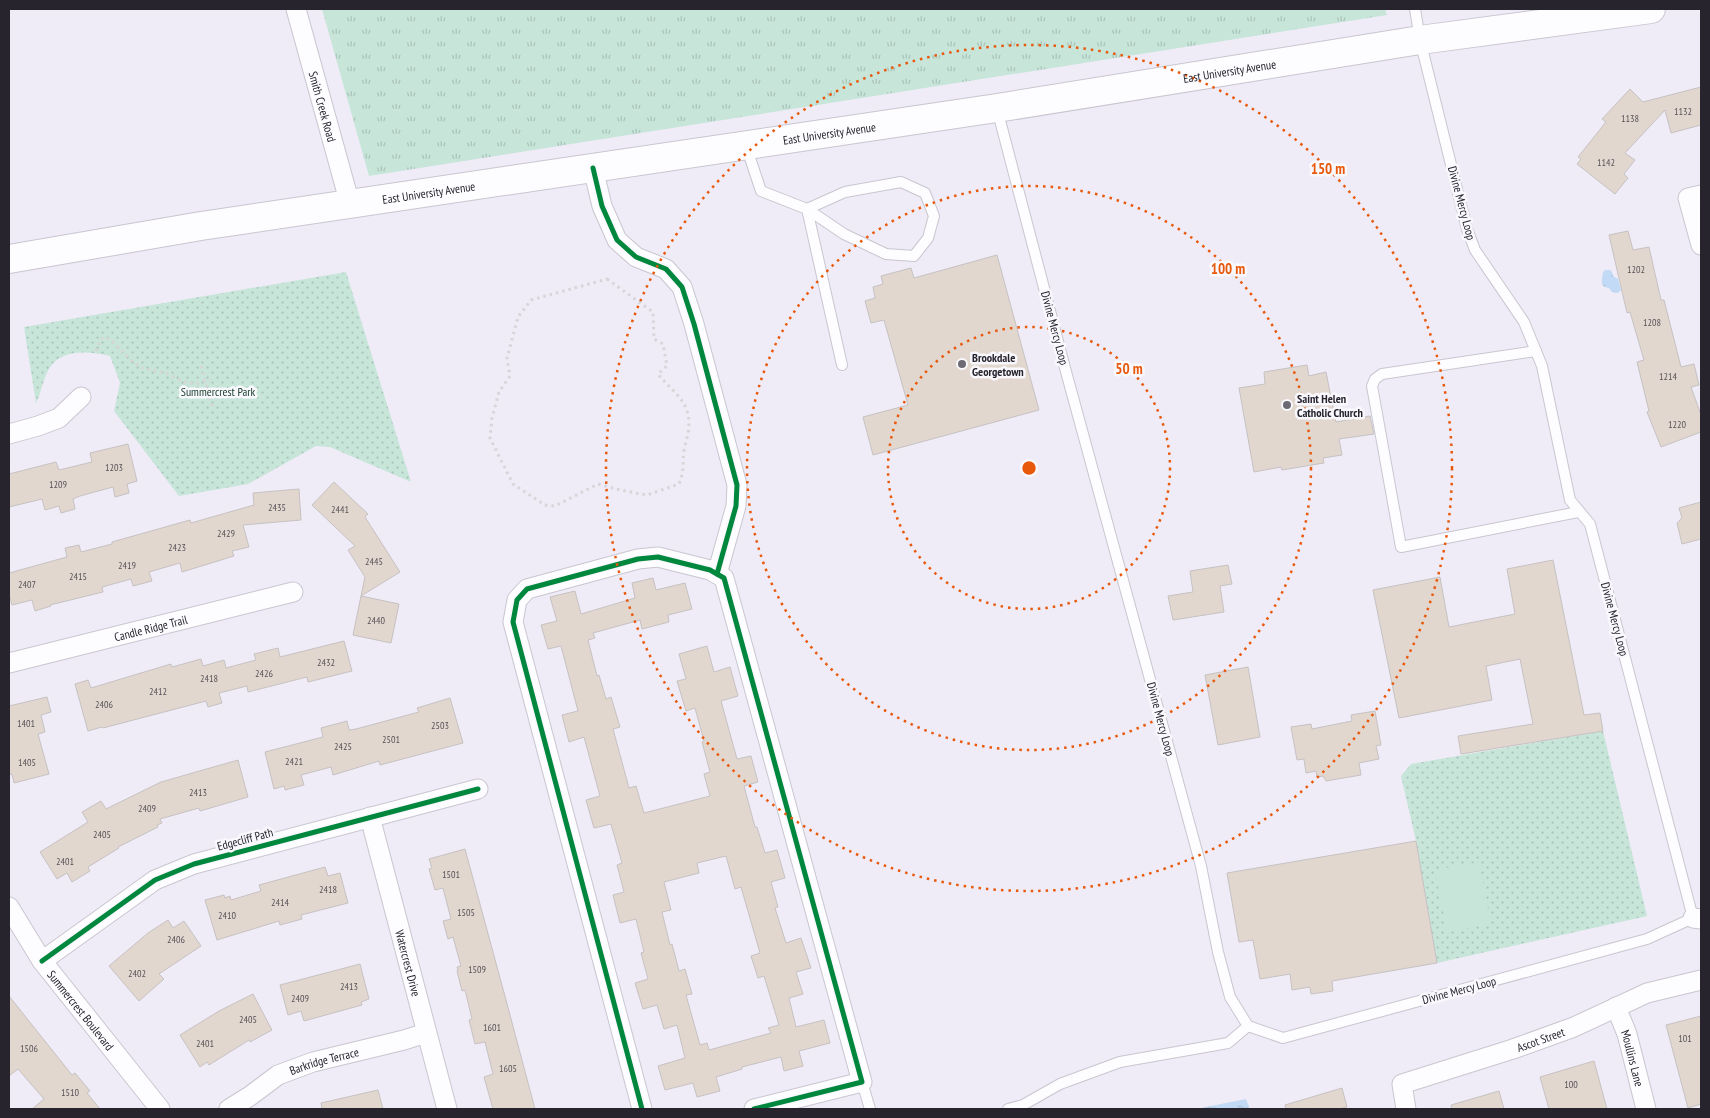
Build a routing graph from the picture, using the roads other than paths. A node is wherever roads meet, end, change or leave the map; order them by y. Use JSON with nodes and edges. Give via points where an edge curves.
{"nodes":[{"id":1,"x":296,"y":9,"type":"edge"},
{"id":2,"x":1415,"y":9,"type":"edge"},
{"id":3,"x":1650,"y":9,"type":"edge"},
{"id":4,"x":1420,"y":40,"type":"junction"},
{"id":5,"x":996,"y":108,"type":"junction"},
{"id":6,"x":746,"y":145,"type":"junction"},
{"id":7,"x":593,"y":168,"type":"junction"},
{"id":8,"x":1701,"y":195,"type":"edge"},
{"id":9,"x":350,"y":204,"type":"junction"},
{"id":10,"x":807,"y":209,"type":"junction"},
{"id":11,"x":1701,"y":245,"type":"edge"},
{"id":12,"x":9,"y":259,"type":"edge"},
{"id":13,"x":1536,"y":352,"type":"junction"},
{"id":14,"x":842,"y":365,"type":"dead end"},
{"id":15,"x":82,"y":397,"type":"dead end"},
{"id":16,"x":9,"y":434,"type":"edge"},
{"id":17,"x":1578,"y":512,"type":"junction"},
{"id":18,"x":717,"y":574,"type":"junction"},
{"id":19,"x":293,"y":592,"type":"dead end"},
{"id":20,"x":9,"y":663,"type":"edge"},
{"id":21,"x":478,"y":789,"type":"dead end"},
{"id":22,"x":370,"y":817,"type":"junction"},
{"id":23,"x":9,"y":907,"type":"edge"},
{"id":24,"x":1697,"y":918,"type":"edge"},
{"id":25,"x":42,"y":961,"type":"junction"},
{"id":26,"x":1701,"y":980,"type":"edge"},
{"id":27,"x":1616,"y":1007,"type":"junction"},
{"id":28,"x":1248,"y":1026,"type":"junction"},
{"id":29,"x":426,"y":1033,"type":"junction"},
{"id":30,"x":862,"y":1082,"type":"junction"},
{"id":31,"x":160,"y":1109,"type":"edge"},
{"id":32,"x":229,"y":1109,"type":"edge"},
{"id":33,"x":447,"y":1109,"type":"edge"},
{"id":34,"x":642,"y":1109,"type":"edge"},
{"id":35,"x":754,"y":1109,"type":"edge"},
{"id":36,"x":870,"y":1109,"type":"edge"},
{"id":37,"x":1008,"y":1109,"type":"edge"},
{"id":38,"x":1406,"y":1109,"type":"edge"},
{"id":39,"x":1646,"y":1109,"type":"edge"}],
"edges":[{"from":1,"to":9,"type":"street","name":"Smith Creek Road"},
{"from":2,"to":4,"type":"lane","name":"Divine Mercy Loop"},
{"from":3,"to":4,"type":"main road","name":"East University Avenue"},
{"from":4,"to":5,"type":"main road","name":"East University Avenue"},
{"from":4,"to":13,"type":"lane","name":"Divine Mercy Loop","via":[[1467,229],[1475,250],[1524,322]]},
{"from":5,"to":6,"type":"main road","name":"East University Avenue"},
{"from":5,"to":28,"type":"lane","name":"Divine Mercy Loop","via":[[1201,866],[1230,997]]},
{"from":6,"to":7,"type":"main road","name":"East University Avenue"},
{"from":6,"to":10,"type":"lane","via":[[761,191]]},
{"from":7,"to":9,"type":"main road","name":"East University Avenue"},
{"from":7,"to":18,"type":"street","via":[[602,206],[617,240],[636,257],[666,269],[682,287],[694,324],[737,485],[736,506]]},
{"from":8,"to":11,"type":"street","via":[[1688,198]]},
{"from":9,"to":12,"type":"main road","name":"East University Avenue"},
{"from":10,"to":10,"type":"lane","via":[[844,234],[886,254],[914,256],[928,238],[934,216],[925,193],[901,182],[845,192]]},
{"from":10,"to":14,"type":"lane"},
{"from":13,"to":17,"type":"lane","name":"Divine Mercy Loop","via":[[1542,366],[1570,500]]},
{"from":13,"to":17,"type":"lane","via":[[1382,374],[1375,378],[1372,386],[1401,547]]},
{"from":15,"to":16,"type":"street","via":[[59,418]]},
{"from":17,"to":24,"type":"lane","name":"Divine Mercy Loop","via":[[1590,524]]},
{"from":18,"to":30,"type":"street","via":[[724,578]]},
{"from":18,"to":34,"type":"street","via":[[658,556],[638,559],[527,589],[517,600],[513,622]]},
{"from":19,"to":20,"type":"street","name":"Candle Ridge Trail"},
{"from":21,"to":22,"type":"street","name":"Edgecliff Path"},
{"from":22,"to":25,"type":"street","name":"Edgecliff Path","via":[[194,864],[155,880]]},
{"from":22,"to":29,"type":"street","name":"Watercrest Drive"},
{"from":23,"to":25,"type":"street","name":"Summercrest Boulevard"},
{"from":24,"to":28,"type":"lane","name":"Divine Mercy Loop","via":[[1647,939],[1283,1038]]},
{"from":25,"to":31,"type":"street","name":"Summercrest Boulevard"},
{"from":26,"to":27,"type":"street","name":"Ascot Street","via":[[1647,993]]},
{"from":27,"to":38,"type":"street","name":"Ascot Street","via":[[1574,1028],[1402,1084]]},
{"from":27,"to":39,"type":"street","name":"Moullins Lane","via":[[1627,1034]]},
{"from":28,"to":37,"type":"lane","via":[[1228,1043],[1120,1062],[1060,1084]]},
{"from":29,"to":32,"type":"street","name":"Barkridge Terrace","via":[[313,1062],[278,1075]]},
{"from":29,"to":33,"type":"street","name":"Watercrest Drive"},
{"from":30,"to":35,"type":"street"},
{"from":30,"to":36,"type":"lane"}]}
